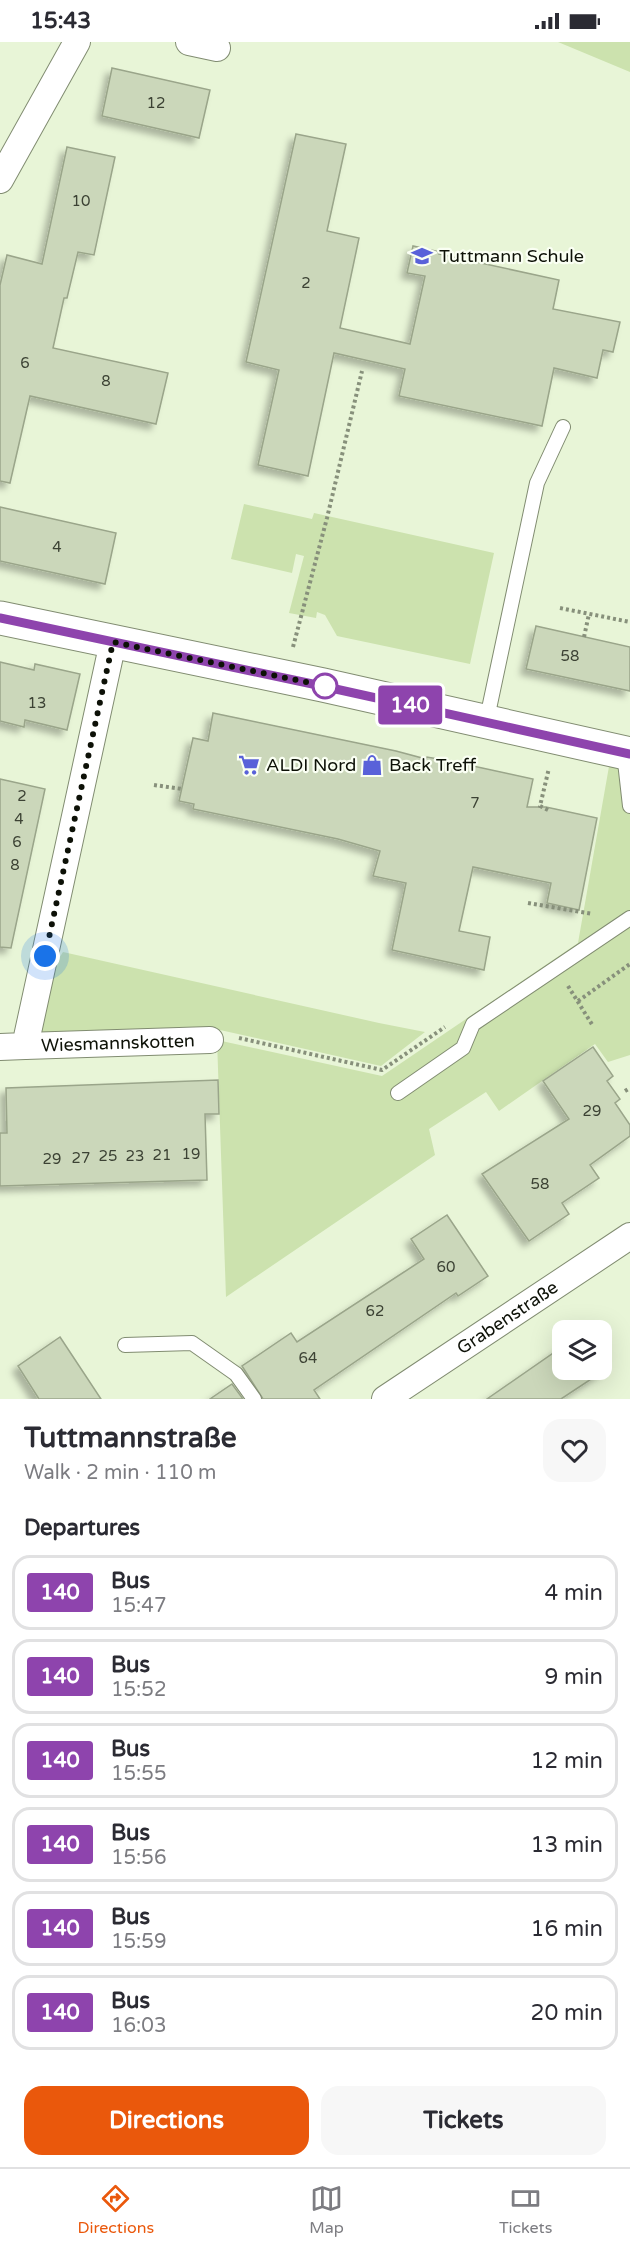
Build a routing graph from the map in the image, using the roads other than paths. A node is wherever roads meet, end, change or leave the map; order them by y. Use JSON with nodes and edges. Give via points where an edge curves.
{"nodes":[{"id":1,"x":77,"y":42,"type":"edge"},
{"id":2,"x":189,"y":42,"type":"edge"},
{"id":3,"x":218,"y":48,"type":"dead end"},
{"id":4,"x":0,"y":180,"type":"edge"},
{"id":5,"x":563,"y":427,"type":"dead end"},
{"id":6,"x":0,"y":618,"type":"edge"},
{"id":7,"x":113,"y":642,"type":"junction"},
{"id":8,"x":486,"y":723,"type":"junction"},
{"id":9,"x":627,"y":754,"type":"edge"},
{"id":10,"x":630,"y":806,"type":"edge"},
{"id":11,"x":630,"y":918,"type":"edge"},
{"id":12,"x":210,"y":1040,"type":"road end"},
{"id":13,"x":12,"y":1046,"type":"edge"},
{"id":14,"x":398,"y":1093,"type":"dead end"},
{"id":15,"x":630,"y":1236,"type":"edge"},
{"id":16,"x":125,"y":1345,"type":"dead end"},
{"id":17,"x":254,"y":1399,"type":"edge"},
{"id":18,"x":385,"y":1399,"type":"edge"}],
"edges":[{"from":1,"to":4,"type":"street"},
{"from":2,"to":3,"type":"street"},
{"from":5,"to":8,"type":"lane","via":[[537,483]]},
{"from":6,"to":7,"type":"street"},
{"from":7,"to":8,"type":"street"},
{"from":7,"to":13,"type":"street","name":"Wiesmannskotten"},
{"from":8,"to":9,"type":"street"},
{"from":9,"to":10,"type":"lane"},
{"from":11,"to":14,"type":"lane","via":[[472,1024],[463,1048]]},
{"from":12,"to":13,"type":"street","name":"Wiesmannskotten"},
{"from":15,"to":18,"type":"street","name":"Grabenstraße"},
{"from":16,"to":17,"type":"lane","via":[[192,1343],[236,1374]]}]}
